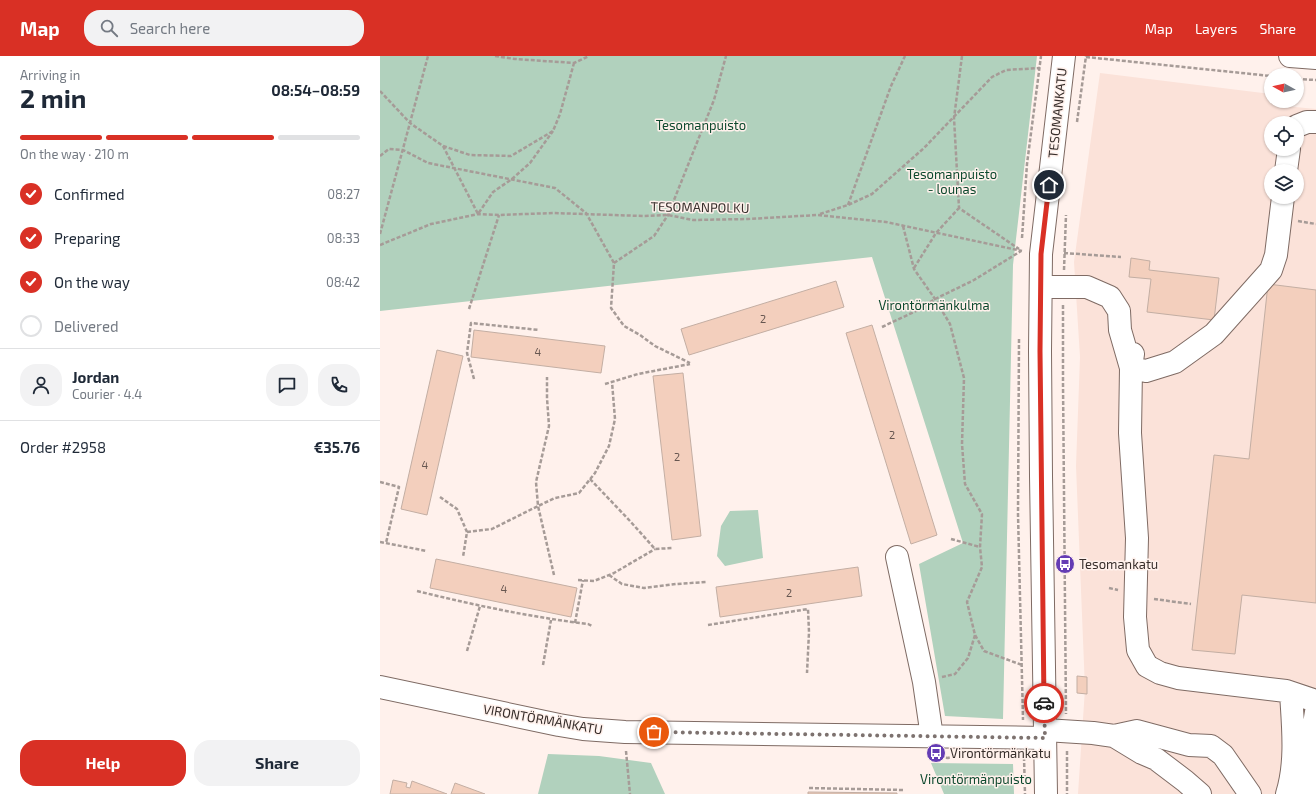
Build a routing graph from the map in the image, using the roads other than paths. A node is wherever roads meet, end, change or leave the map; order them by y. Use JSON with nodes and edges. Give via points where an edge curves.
{"nodes":[{"id":1,"x":1064,"y":56,"type":"edge"},
{"id":2,"x":1290,"y":56,"type":"edge"},
{"id":3,"x":1316,"y":58,"type":"edge"},
{"id":4,"x":1316,"y":122,"type":"edge"},
{"id":5,"x":1304,"y":123,"type":"edge"},
{"id":6,"x":1282,"y":204,"type":"edge"},
{"id":7,"x":1041,"y":286,"type":"junction"},
{"id":8,"x":1131,"y":368,"type":"junction"},
{"id":9,"x":897,"y":557,"type":"dead end"},
{"id":10,"x":380,"y":687,"type":"edge"},
{"id":11,"x":1291,"y":693,"type":"junction"},
{"id":12,"x":1316,"y":701,"type":"edge"},
{"id":13,"x":1316,"y":712,"type":"edge"},
{"id":14,"x":1045,"y":734,"type":"junction"},
{"id":15,"x":1114,"y":736,"type":"junction"},
{"id":16,"x":932,"y":737,"type":"junction"},
{"id":17,"x":1046,"y":794,"type":"edge"},
{"id":18,"x":1200,"y":794,"type":"edge"},
{"id":19,"x":1250,"y":794,"type":"edge"},
{"id":20,"x":1287,"y":794,"type":"edge"},
{"id":21,"x":1305,"y":794,"type":"edge"}],
"edges":[{"from":1,"to":7,"type":"main road","name":"TESOMANKATU","via":[[1041,254]]},
{"from":2,"to":3,"type":"main road"},
{"from":4,"to":5,"type":"main road"},
{"from":6,"to":8,"type":"main road","via":[[1276,255],[1271,270],[1214,334],[1175,362],[1146,371]]},
{"from":7,"to":8,"type":"main road","via":[[1086,287],[1110,297],[1119,311],[1120,330]]},
{"from":7,"to":14,"type":"main road","name":"TESOMANKATU","via":[[1040,476]]},
{"from":8,"to":11,"type":"main road","via":[[1130,434],[1138,538],[1135,617],[1138,650],[1146,666],[1160,673],[1178,678]]},
{"from":9,"to":16,"type":"main road","via":[[924,682]]},
{"from":10,"to":16,"type":"main road","name":"VIRONTÖRMÄNKATU","via":[[559,725],[625,732]]},
{"from":11,"to":12,"type":"main road"},
{"from":11,"to":20,"type":"main road","via":[[1293,754]]},
{"from":13,"to":21,"type":"main road"},
{"from":14,"to":15,"type":"main road","name":"VIRONTÖRMÄNKATU","via":[[1066,731]]},
{"from":14,"to":16,"type":"main road","name":"VIRONTÖRMÄNKATU"},
{"from":14,"to":17,"type":"main road","name":"TESOMANKATU"},
{"from":15,"to":18,"type":"main road","via":[[1156,759]]},
{"from":15,"to":19,"type":"main road","via":[[1137,731],[1189,745],[1211,746],[1223,755]]}]}
